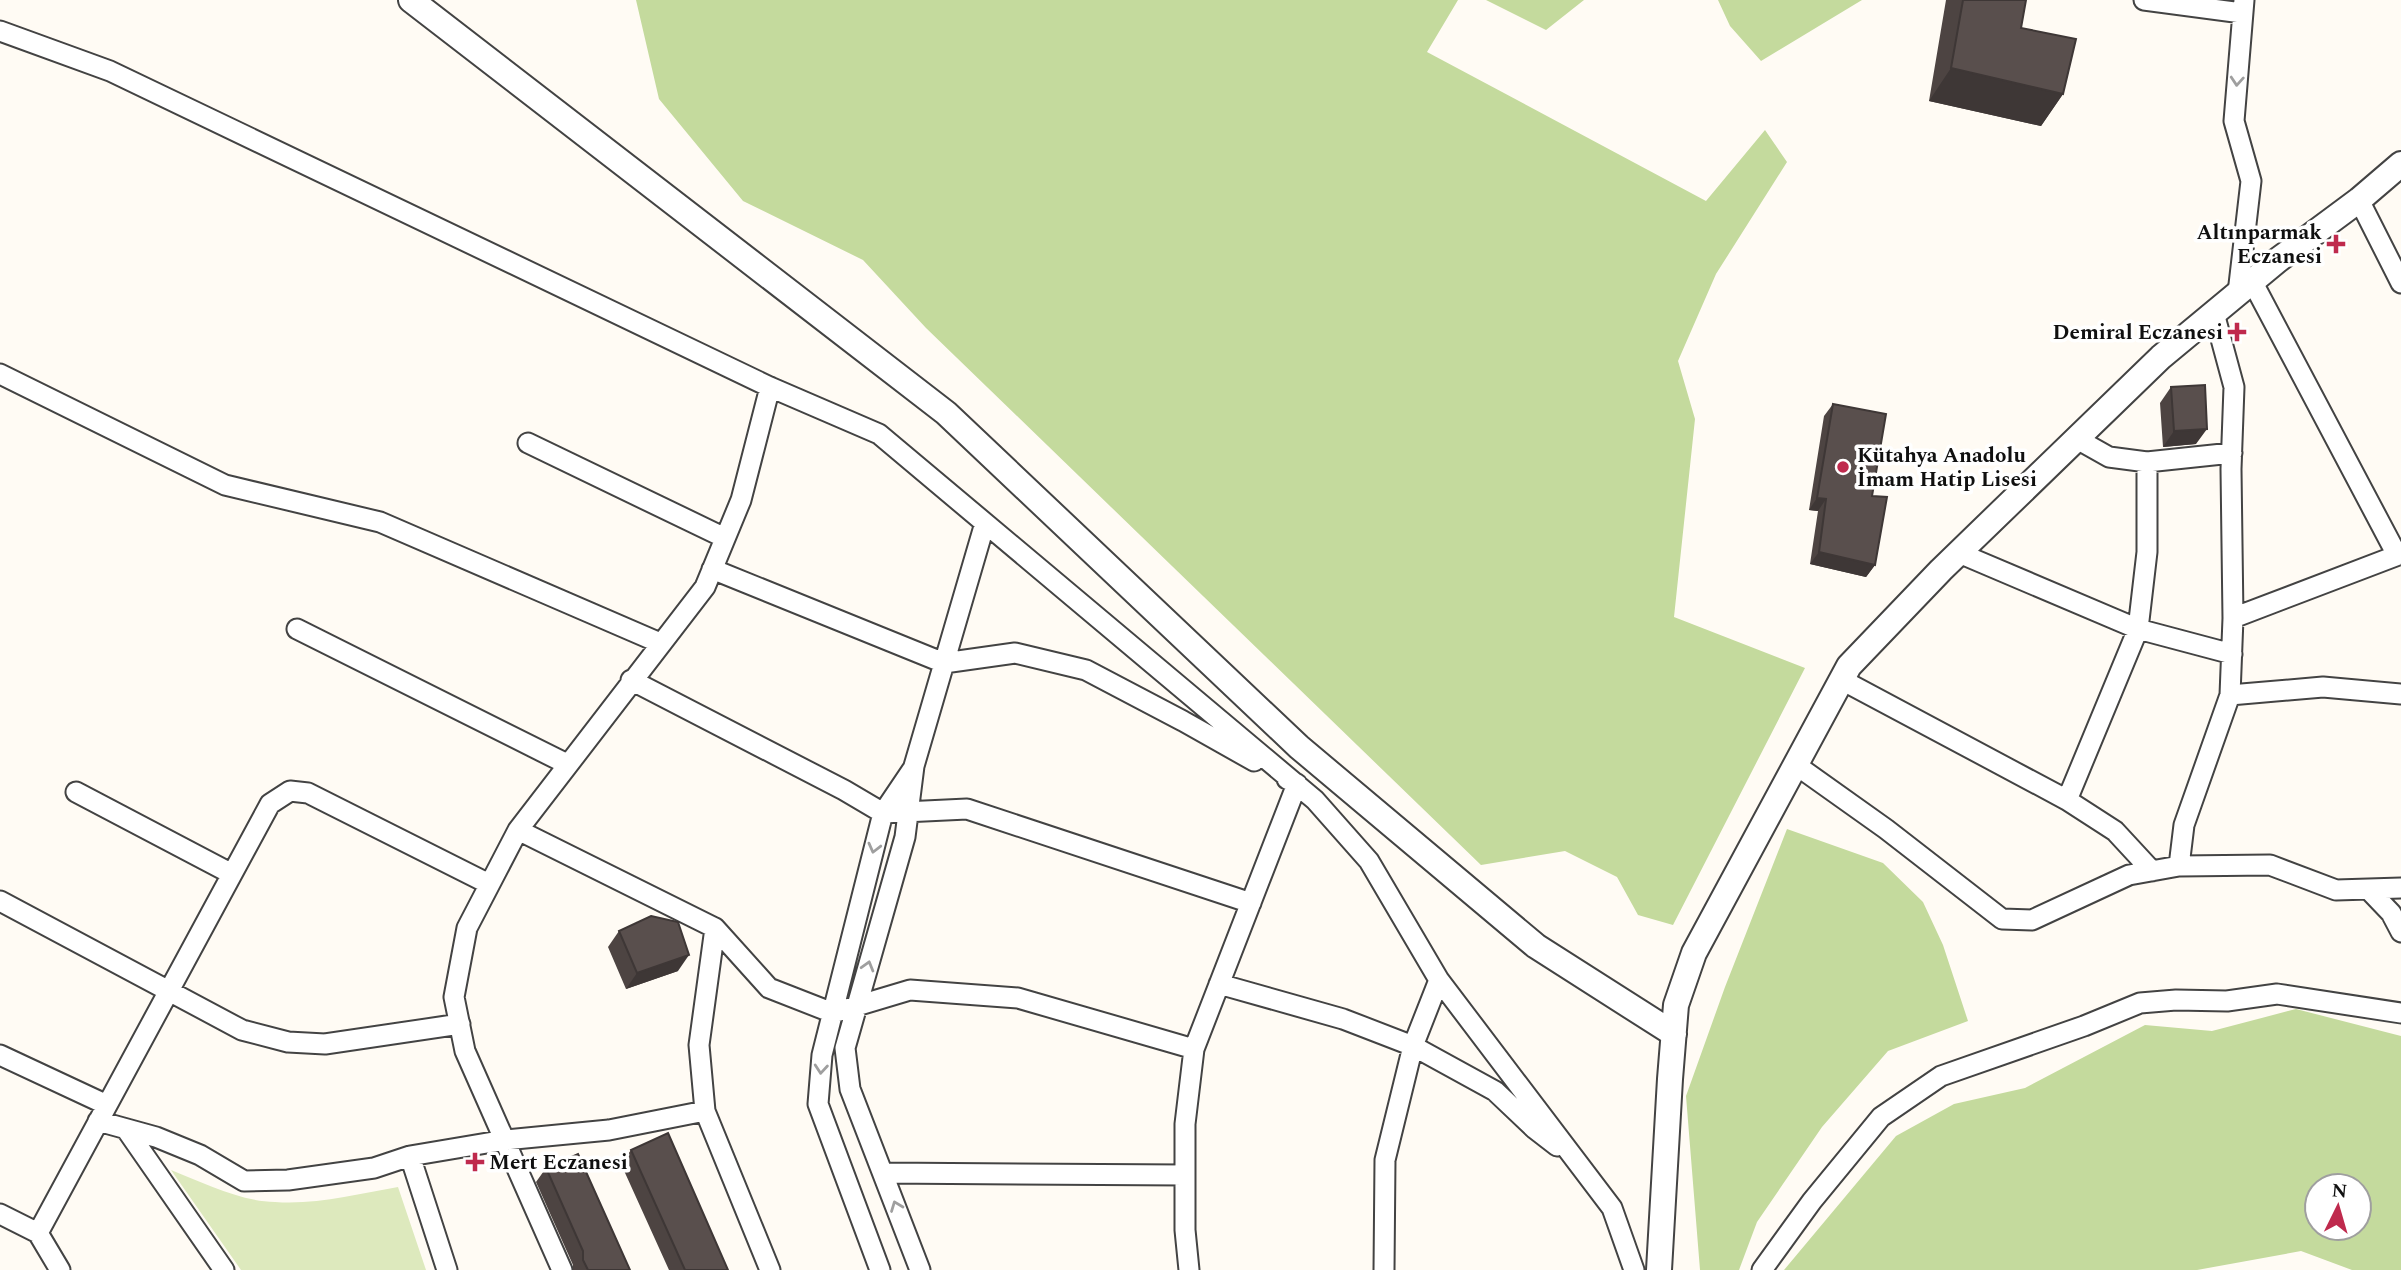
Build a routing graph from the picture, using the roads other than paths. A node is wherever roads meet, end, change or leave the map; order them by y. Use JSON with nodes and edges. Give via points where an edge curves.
{"nodes":[{"id":1,"x":411,"y":0,"type":"edge"},
{"id":2,"x":2144,"y":0,"type":"edge"},
{"id":3,"x":2197,"y":4,"type":"edge"},
{"id":4,"x":2243,"y":6,"type":"edge"},
{"id":5,"x":0,"y":31,"type":"edge"},
{"id":6,"x":2401,"y":164,"type":"edge"},
{"id":7,"x":2359,"y":200,"type":"junction"},
{"id":8,"x":2401,"y":284,"type":"edge"},
{"id":9,"x":2245,"y":287,"type":"junction"},
{"id":10,"x":2214,"y":313,"type":"junction"},
{"id":11,"x":0,"y":374,"type":"edge"},
{"id":12,"x":770,"y":387,"type":"junction"},
{"id":13,"x":2077,"y":439,"type":"junction"},
{"id":14,"x":528,"y":443,"type":"dead end"},
{"id":15,"x":2232,"y":453,"type":"junction"},
{"id":16,"x":2147,"y":462,"type":"junction"},
{"id":17,"x":985,"y":523,"type":"junction"},
{"id":18,"x":725,"y":538,"type":"junction"},
{"id":19,"x":1959,"y":553,"type":"junction"},
{"id":20,"x":2399,"y":554,"type":"edge"},
{"id":21,"x":712,"y":569,"type":"junction"},
{"id":22,"x":2233,"y":618,"type":"junction"},
{"id":23,"x":297,"y":629,"type":"dead end"},
{"id":24,"x":2138,"y":629,"type":"junction"},
{"id":25,"x":660,"y":643,"type":"junction"},
{"id":26,"x":2232,"y":654,"type":"junction"},
{"id":27,"x":944,"y":663,"type":"junction"},
{"id":28,"x":631,"y":680,"type":"junction"},
{"id":29,"x":1842,"y":680,"type":"junction"},
{"id":30,"x":2401,"y":694,"type":"edge"},
{"id":31,"x":2230,"y":695,"type":"junction"},
{"id":32,"x":567,"y":764,"type":"junction"},
{"id":33,"x":1796,"y":765,"type":"junction"},
{"id":34,"x":914,"y":766,"type":"junction"},
{"id":35,"x":1297,"y":784,"type":"junction"},
{"id":36,"x":76,"y":792,"type":"dead end"},
{"id":37,"x":2067,"y":800,"type":"junction"},
{"id":38,"x":909,"y":811,"type":"junction"},
{"id":39,"x":883,"y":813,"type":"junction"},
{"id":40,"x":517,"y":830,"type":"junction"},
{"id":41,"x":2179,"y":866,"type":"junction"},
{"id":42,"x":2151,"y":871,"type":"junction"},
{"id":43,"x":232,"y":874,"type":"junction"},
{"id":44,"x":489,"y":884,"type":"junction"},
{"id":45,"x":2401,"y":888,"type":"edge"},
{"id":46,"x":2369,"y":890,"type":"junction"},
{"id":47,"x":0,"y":901,"type":"edge"},
{"id":48,"x":1251,"y":903,"type":"junction"},
{"id":49,"x":715,"y":929,"type":"junction"},
{"id":50,"x":2401,"y":932,"type":"edge"},
{"id":51,"x":1439,"y":980,"type":"junction"},
{"id":52,"x":1219,"y":985,"type":"junction"},
{"id":53,"x":168,"y":991,"type":"junction"},
{"id":54,"x":857,"y":1007,"type":"junction"},
{"id":55,"x":833,"y":1013,"type":"junction"},
{"id":56,"x":2401,"y":1013,"type":"edge"},
{"id":57,"x":460,"y":1024,"type":"junction"},
{"id":58,"x":1674,"y":1034,"type":"junction"},
{"id":59,"x":1413,"y":1046,"type":"junction"},
{"id":60,"x":1194,"y":1049,"type":"junction"},
{"id":61,"x":0,"y":1055,"type":"edge"},
{"id":62,"x":705,"y":1111,"type":"junction"},
{"id":63,"x":102,"y":1113,"type":"junction"},
{"id":64,"x":126,"y":1129,"type":"junction"},
{"id":65,"x":505,"y":1140,"type":"junction"},
{"id":66,"x":410,"y":1156,"type":"junction"},
{"id":67,"x":1578,"y":1161,"type":"junction"},
{"id":68,"x":883,"y":1173,"type":"junction"},
{"id":69,"x":1185,"y":1175,"type":"junction"},
{"id":70,"x":0,"y":1214,"type":"edge"},
{"id":71,"x":38,"y":1233,"type":"junction"},
{"id":72,"x":60,"y":1270,"type":"edge"},
{"id":73,"x":224,"y":1270,"type":"edge"},
{"id":74,"x":447,"y":1270,"type":"edge"},
{"id":75,"x":562,"y":1270,"type":"edge"},
{"id":76,"x":770,"y":1270,"type":"edge"},
{"id":77,"x":880,"y":1270,"type":"edge"},
{"id":78,"x":920,"y":1270,"type":"edge"},
{"id":79,"x":1189,"y":1270,"type":"edge"},
{"id":80,"x":1384,"y":1270,"type":"edge"},
{"id":81,"x":1634,"y":1270,"type":"edge"},
{"id":82,"x":1659,"y":1270,"type":"edge"},
{"id":83,"x":1762,"y":1270,"type":"edge"}],
"edges":[{"from":1,"to":58,"type":"street","via":[[946,413],[1299,747],[1536,946]]},
{"from":2,"to":3,"type":"street"},
{"from":3,"to":4,"type":"street"},
{"from":4,"to":9,"type":"street","one_way":true,"via":[[2234,121],[2251,181]]},
{"from":5,"to":12,"type":"street","via":[[110,71]]},
{"from":6,"to":7,"type":"street"},
{"from":7,"to":8,"type":"street"},
{"from":7,"to":9,"type":"street"},
{"from":9,"to":10,"type":"street"},
{"from":9,"to":20,"type":"street"},
{"from":10,"to":13,"type":"street"},
{"from":10,"to":15,"type":"street","via":[[2234,387]]},
{"from":11,"to":25,"type":"street","via":[[225,485],[380,522]]},
{"from":12,"to":17,"type":"street","via":[[879,434]]},
{"from":12,"to":18,"type":"street","via":[[741,500]]},
{"from":13,"to":16,"type":"street","via":[[2109,457]]},
{"from":13,"to":19,"type":"street"},
{"from":14,"to":18,"type":"street"},
{"from":15,"to":16,"type":"street"},
{"from":15,"to":22,"type":"street"},
{"from":16,"to":24,"type":"street","via":[[2147,552]]},
{"from":17,"to":27,"type":"street"},
{"from":17,"to":35,"type":"street"},
{"from":18,"to":21,"type":"street"},
{"from":19,"to":24,"type":"street"},
{"from":19,"to":29,"type":"street","via":[[1849,666]]},
{"from":20,"to":22,"type":"street"},
{"from":21,"to":25,"type":"street","via":[[705,587]]},
{"from":21,"to":27,"type":"street"},
{"from":22,"to":26,"type":"street"},
{"from":23,"to":32,"type":"street"},
{"from":24,"to":26,"type":"street"},
{"from":24,"to":37,"type":"street"},
{"from":25,"to":28,"type":"street"},
{"from":26,"to":31,"type":"street"},
{"from":27,"to":34,"type":"street"},
{"from":27,"to":35,"type":"street","via":[[1015,653],[1086,670]]},
{"from":28,"to":32,"type":"street"},
{"from":28,"to":39,"type":"street"},
{"from":29,"to":33,"type":"street"},
{"from":29,"to":37,"type":"street"},
{"from":30,"to":31,"type":"street","via":[[2323,687]]},
{"from":31,"to":41,"type":"street","via":[[2184,825]]},
{"from":32,"to":40,"type":"street"},
{"from":33,"to":42,"type":"street","via":[[2003,919],[2032,920],[2129,875]]},
{"from":33,"to":58,"type":"street","via":[[1694,953],[1676,1005]]},
{"from":34,"to":38,"type":"street"},
{"from":34,"to":39,"type":"street"},
{"from":35,"to":48,"type":"street"},
{"from":35,"to":51,"type":"street","via":[[1369,861]]},
{"from":36,"to":43,"type":"street"},
{"from":37,"to":42,"type":"street","via":[[2115,831]]},
{"from":38,"to":39,"type":"street"},
{"from":38,"to":48,"type":"street","via":[[967,809]]},
{"from":54,"to":38,"type":"street","one_way":true},
{"from":39,"to":55,"type":"street","one_way":true},
{"from":40,"to":44,"type":"street"},
{"from":40,"to":49,"type":"street"},
{"from":41,"to":42,"type":"street"},
{"from":41,"to":46,"type":"street","via":[[2270,865],[2336,890]]},
{"from":43,"to":44,"type":"street","via":[[270,804],[290,791],[308,793]]},
{"from":43,"to":53,"type":"street"},
{"from":44,"to":57,"type":"street","via":[[467,928],[454,997]]},
{"from":45,"to":46,"type":"street"},
{"from":46,"to":50,"type":"street"},
{"from":47,"to":53,"type":"street"},
{"from":48,"to":52,"type":"street"},
{"from":49,"to":55,"type":"street","via":[[769,988]]},
{"from":49,"to":62,"type":"street","via":[[699,1045]]},
{"from":51,"to":59,"type":"street"},
{"from":51,"to":67,"type":"street"},
{"from":52,"to":59,"type":"street","via":[[1343,1019]]},
{"from":52,"to":60,"type":"street"},
{"from":53,"to":57,"type":"street","via":[[242,1030],[288,1042],[325,1044]]},
{"from":53,"to":63,"type":"street"},
{"from":54,"to":55,"type":"street"},
{"from":54,"to":60,"type":"street","via":[[910,990],[1018,998]]},
{"from":54,"to":68,"type":"street","via":[[845,1048],[850,1089]]},
{"from":55,"to":77,"type":"street","one_way":true,"via":[[822,1055],[818,1104]]},
{"from":56,"to":83,"type":"street","via":[[2277,994],[2227,1001],[2140,1003],[1941,1076],[1881,1117]]},
{"from":57,"to":65,"type":"street","via":[[465,1051]]},
{"from":58,"to":82,"type":"street"},
{"from":59,"to":67,"type":"street","via":[[1495,1091]]},
{"from":59,"to":80,"type":"street","via":[[1385,1160]]},
{"from":60,"to":69,"type":"street","via":[[1185,1124]]},
{"from":61,"to":63,"type":"street"},
{"from":62,"to":65,"type":"street","via":[[610,1130]]},
{"from":62,"to":76,"type":"street"},
{"from":63,"to":64,"type":"street"},
{"from":63,"to":71,"type":"street"},
{"from":64,"to":66,"type":"street","via":[[200,1155],[244,1181],[334,1175]]},
{"from":64,"to":73,"type":"street"},
{"from":65,"to":66,"type":"street"},
{"from":65,"to":75,"type":"street"},
{"from":66,"to":74,"type":"street"},
{"from":67,"to":81,"type":"street","via":[[1612,1208]]},
{"from":68,"to":69,"type":"street"},
{"from":78,"to":68,"type":"street","one_way":true},
{"from":69,"to":79,"type":"street"},
{"from":70,"to":71,"type":"street"},
{"from":71,"to":72,"type":"street"}]}
